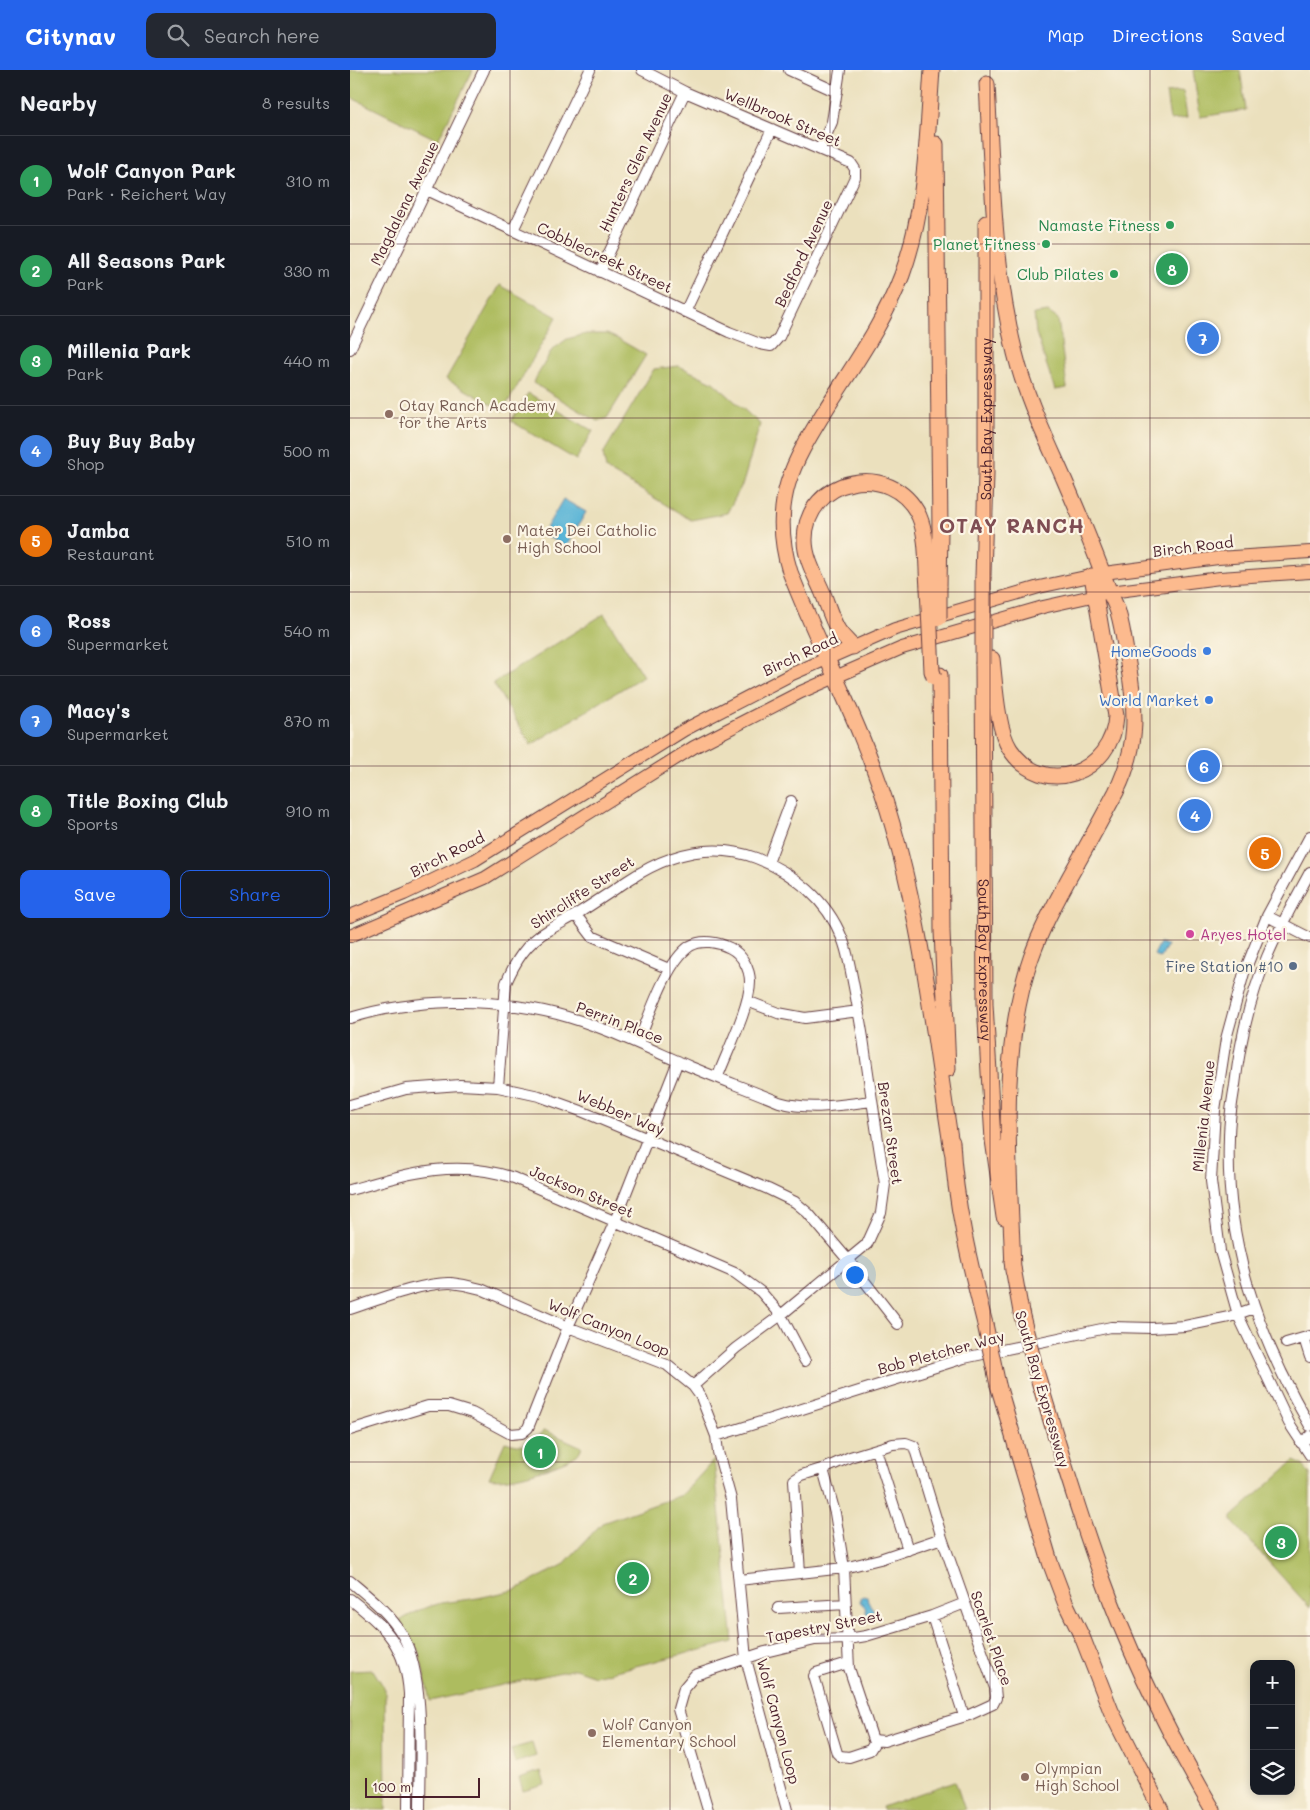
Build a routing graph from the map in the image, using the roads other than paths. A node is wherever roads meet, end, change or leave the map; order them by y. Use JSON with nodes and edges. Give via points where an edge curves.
{"nodes":[{"id":1,"x":484,"y":70,"type":"edge"},
{"id":2,"x":590,"y":70,"type":"edge"},
{"id":3,"x":642,"y":70,"type":"edge"},
{"id":4,"x":789,"y":70,"type":"edge"},
{"id":5,"x":840,"y":70,"type":"edge"},
{"id":6,"x":934,"y":70,"type":"edge"},
{"id":7,"x":987,"y":77,"type":"edge"},
{"id":8,"x":685,"y":92,"type":"junction"},
{"id":9,"x":837,"y":92,"type":"junction"},
{"id":10,"x":772,"y":129,"type":"junction"},
{"id":11,"x":820,"y":149,"type":"junction"},
{"id":12,"x":855,"y":169,"type":"joint"},
{"id":13,"x":427,"y":190,"type":"junction"},
{"id":14,"x":513,"y":230,"type":"junction"},
{"id":15,"x":600,"y":272,"type":"junction"},
{"id":16,"x":686,"y":312,"type":"junction"},
{"id":17,"x":354,"y":328,"type":"edge"},
{"id":18,"x":771,"y":346,"type":"joint"},
{"id":19,"x":350,"y":349,"type":"edge"},
{"id":20,"x":1310,"y":552,"type":"edge"},
{"id":21,"x":1310,"y":572,"type":"edge"},
{"id":22,"x":1098,"y":575,"type":"junction"},
{"id":23,"x":933,"y":587,"type":"junction"},
{"id":24,"x":1103,"y":594,"type":"junction"},
{"id":25,"x":853,"y":647,"type":"junction"},
{"id":26,"x":826,"y":658,"type":"junction"},
{"id":27,"x":988,"y":662,"type":"junction"},
{"id":28,"x":834,"y":677,"type":"junction"},
{"id":29,"x":791,"y":801,"type":"dead end"},
{"id":30,"x":1310,"y":836,"type":"edge"},
{"id":31,"x":768,"y":863,"type":"junction"},
{"id":32,"x":1310,"y":872,"type":"edge"},
{"id":33,"x":576,"y":915,"type":"junction"},
{"id":34,"x":350,"y":916,"type":"edge"},
{"id":35,"x":1267,"y":916,"type":"junction"},
{"id":36,"x":1283,"y":924,"type":"junction"},
{"id":37,"x":350,"y":936,"type":"edge"},
{"id":38,"x":1310,"y":938,"type":"edge"},
{"id":39,"x":669,"y":969,"type":"junction"},
{"id":40,"x":747,"y":1001,"type":"junction"},
{"id":41,"x":504,"y":1005,"type":"junction"},
{"id":42,"x":859,"y":1011,"type":"junction"},
{"id":43,"x":350,"y":1018,"type":"edge"},
{"id":44,"x":638,"y":1043,"type":"junction"},
{"id":45,"x":678,"y":1061,"type":"junction"},
{"id":46,"x":718,"y":1076,"type":"junction"},
{"id":47,"x":498,"y":1087,"type":"junction"},
{"id":48,"x":872,"y":1101,"type":"junction"},
{"id":49,"x":350,"y":1105,"type":"edge"},
{"id":50,"x":1214,"y":1130,"type":"junction"},
{"id":51,"x":1229,"y":1130,"type":"junction"},
{"id":52,"x":648,"y":1140,"type":"junction"},
{"id":53,"x":952,"y":1151,"type":"junction"},
{"id":54,"x":350,"y":1190,"type":"edge"},
{"id":55,"x":615,"y":1221,"type":"junction"},
{"id":56,"x":848,"y":1260,"type":"junction"},
{"id":57,"x":1013,"y":1271,"type":"junction"},
{"id":58,"x":1254,"y":1308,"type":"junction"},
{"id":59,"x":350,"y":1309,"type":"edge"},
{"id":60,"x":781,"y":1315,"type":"junction"},
{"id":61,"x":1238,"y":1315,"type":"junction"},
{"id":62,"x":898,"y":1324,"type":"dead end"},
{"id":63,"x":568,"y":1327,"type":"junction"},
{"id":64,"x":1307,"y":1337,"type":"edge"},
{"id":65,"x":1286,"y":1343,"type":"dead end"},
{"id":66,"x":1310,"y":1357,"type":"edge"},
{"id":67,"x":805,"y":1361,"type":"dead end"},
{"id":68,"x":693,"y":1386,"type":"junction"},
{"id":69,"x":1310,"y":1426,"type":"edge"},
{"id":70,"x":350,"y":1430,"type":"edge"},
{"id":71,"x":716,"y":1436,"type":"junction"},
{"id":72,"x":1310,"y":1436,"type":"edge"},
{"id":73,"x":1300,"y":1442,"type":"junction"},
{"id":74,"x":876,"y":1450,"type":"junction"},
{"id":75,"x":1310,"y":1455,"type":"edge"},
{"id":76,"x":823,"y":1469,"type":"junction"},
{"id":77,"x":942,"y":1538,"type":"junction"},
{"id":78,"x":908,"y":1550,"type":"junction"},
{"id":79,"x":844,"y":1568,"type":"junction"},
{"id":80,"x":800,"y":1573,"type":"junction"},
{"id":81,"x":739,"y":1580,"type":"junction"},
{"id":82,"x":350,"y":1581,"type":"edge"},
{"id":83,"x":350,"y":1599,"type":"edge"},
{"id":84,"x":965,"y":1603,"type":"junction"},
{"id":85,"x":846,"y":1604,"type":"junction"},
{"id":86,"x":778,"y":1608,"type":"dead end"},
{"id":87,"x":932,"y":1616,"type":"junction"},
{"id":88,"x":848,"y":1639,"type":"junction"},
{"id":89,"x":746,"y":1659,"type":"junction"},
{"id":90,"x":848,"y":1663,"type":"junction"},
{"id":91,"x":964,"y":1716,"type":"junction"},
{"id":92,"x":876,"y":1740,"type":"junction"},
{"id":93,"x":408,"y":1810,"type":"edge"},
{"id":94,"x":420,"y":1810,"type":"edge"},
{"id":95,"x":708,"y":1810,"type":"edge"},
{"id":96,"x":786,"y":1810,"type":"edge"},
{"id":97,"x":1161,"y":1810,"type":"edge"},
{"id":98,"x":1213,"y":1810,"type":"edge"}],
"edges":[{"from":1,"to":13,"type":"street","name":"Magdalena Avenue"},
{"from":2,"to":14,"type":"street"},
{"from":3,"to":8,"type":"street","name":"Wellbrook Street"},
{"from":4,"to":9,"type":"street"},
{"from":5,"to":9,"type":"street"},
{"from":6,"to":23,"type":"highway","via":[[940,531]]},
{"from":6,"to":26,"type":"highway","via":[[922,195],[907,260],[880,322],[799,456],[785,493],[782,525],[788,563]]},
{"from":7,"to":22,"type":"highway","via":[[998,260],[1013,346],[1040,428]]},
{"from":7,"to":27,"type":"highway","name":"South Bay Expressway","bridge":true,"via":[[983,580]]},
{"from":8,"to":10,"type":"street","name":"Wellbrook Street"},
{"from":8,"to":15,"type":"street","name":"Hunters Glen Avenue"},
{"from":9,"to":11,"type":"street","via":[[832,122]]},
{"from":10,"to":11,"type":"street","name":"Wellbrook Street"},
{"from":10,"to":16,"type":"street"},
{"from":11,"to":12,"type":"street","name":"Wellbrook Street","via":[[851,163]]},
{"from":12,"to":18,"type":"street","name":"Bedford Avenue","via":[[779,337]]},
{"from":13,"to":14,"type":"street","name":"Cobblecreek Street"},
{"from":13,"to":17,"type":"street","name":"Magdalena Avenue"},
{"from":14,"to":15,"type":"street","name":"Cobblecreek Street"},
{"from":15,"to":16,"type":"street","name":"Cobblecreek Street"},
{"from":16,"to":18,"type":"street","name":"Cobblecreek Street"},
{"from":17,"to":19,"type":"street","name":"Magdalena Avenue"},
{"from":20,"to":22,"type":"main road","name":"Birch Road","via":[[1218,558]]},
{"from":21,"to":24,"type":"main road","via":[[1220,578]]},
{"from":22,"to":24,"type":"highway"},
{"from":22,"to":25,"type":"main road","name":"Birch Road","via":[[1039,587],[895,629]]},
{"from":23,"to":25,"type":"highway","via":[[923,529],[906,498],[889,486],[868,481],[847,483],[829,493],[819,502],[809,520],[806,546],[838,630]]},
{"from":23,"to":53,"type":"highway","bridge":true,"via":[[932,671],[937,676],[940,692],[942,931]]},
{"from":24,"to":27,"type":"highway","via":[[1115,729],[1107,748],[1088,767],[1070,775],[1050,775],[1031,769],[1015,757],[1002,732]]},
{"from":24,"to":28,"type":"main road","via":[[1044,607],[902,648]]},
{"from":24,"to":57,"type":"highway","via":[[1118,610],[1121,621],[1132,686],[1134,738],[1121,782],[1045,923],[1021,992],[1012,1046],[1008,1115]]},
{"from":25,"to":26,"type":"main road","name":"Birch Road"},
{"from":26,"to":28,"type":"highway"},
{"from":26,"to":34,"type":"main road","name":"Birch Road","via":[[684,730],[475,860]]},
{"from":27,"to":57,"type":"highway","name":"South Bay Expressway","via":[[986,1039],[996,1166]]},
{"from":28,"to":37,"type":"main road","via":[[694,748],[485,878]]},
{"from":28,"to":53,"type":"highway","via":[[873,766],[902,859],[918,934]]},
{"from":29,"to":31,"type":"street"},
{"from":30,"to":35,"type":"street","name":"Millenia Avenue"},
{"from":31,"to":33,"type":"street","name":"Shircliffe Street","via":[[730,852],[705,851],[674,856],[645,869]]},
{"from":31,"to":42,"type":"street","name":"Brezar Street","via":[[803,884],[829,914],[843,941]]},
{"from":32,"to":36,"type":"street","name":"Millenia Avenue"},
{"from":33,"to":39,"type":"street","via":[[592,936]]},
{"from":33,"to":41,"type":"street","name":"Shircliffe Street","via":[[545,931],[521,953],[506,983]]},
{"from":35,"to":36,"type":"street"},
{"from":35,"to":50,"type":"street","name":"Millenia Avenue","via":[[1244,972],[1226,1039]]},
{"from":36,"to":38,"type":"street"},
{"from":36,"to":51,"type":"street","name":"Millenia Avenue","via":[[1266,958],[1254,994],[1238,1063]]},
{"from":39,"to":40,"type":"street","via":[[691,945],[720,944],[735,951],[749,972]]},
{"from":39,"to":44,"type":"street"},
{"from":40,"to":42,"type":"street","via":[[778,1013],[805,1018]]},
{"from":40,"to":46,"type":"street"},
{"from":41,"to":43,"type":"street","name":"Perrin Place","via":[[458,1002],[409,1005]]},
{"from":41,"to":44,"type":"street","name":"Perrin Place","via":[[581,1021]]},
{"from":41,"to":47,"type":"street","name":"Shircliffe Street"},
{"from":42,"to":48,"type":"street","name":"Brezar Street"},
{"from":44,"to":45,"type":"street","name":"Perrin Place"},
{"from":45,"to":46,"type":"street","name":"Perrin Place"},
{"from":45,"to":52,"type":"street"},
{"from":46,"to":48,"type":"street","name":"Perrin Place","via":[[794,1106],[818,1108]]},
{"from":47,"to":49,"type":"street","name":"Webber Way","via":[[460,1085],[406,1089]]},
{"from":47,"to":52,"type":"street","name":"Webber Way","via":[[550,1100]]},
{"from":48,"to":56,"type":"street","name":"Brezar Street","via":[[885,1184],[881,1213],[867,1244]]},
{"from":50,"to":51,"type":"street"},
{"from":50,"to":61,"type":"street","name":"Millenia Avenue","via":[[1211,1181],[1219,1242]]},
{"from":51,"to":58,"type":"street","name":"Millenia Avenue","via":[[1232,1217]]},
{"from":52,"to":55,"type":"street"},
{"from":52,"to":56,"type":"street","name":"Webber Way","via":[[795,1202]]},
{"from":53,"to":97,"type":"highway","bridge":true,"via":[[969,1255],[998,1385],[1050,1562],[1111,1711]]},
{"from":54,"to":55,"type":"street","name":"Jackson Street","via":[[412,1172],[450,1168],[485,1172],[514,1178]]},
{"from":55,"to":60,"type":"street","name":"Jackson Street","via":[[735,1273],[761,1292]]},
{"from":55,"to":63,"type":"street"},
{"from":56,"to":60,"type":"street","name":"Brezar Street"},
{"from":56,"to":62,"type":"street","name":"Webber Way"},
{"from":57,"to":98,"type":"highway","name":"South Bay Expressway","bridge":true,"via":[[1036,1371],[1080,1517],[1114,1610],[1157,1706]]},
{"from":58,"to":61,"type":"street","name":"Bob Pletcher Way"},
{"from":58,"to":69,"type":"street","name":"Millenia Avenue","via":[[1277,1363]]},
{"from":59,"to":63,"type":"street","name":"Wolf Canyon Loop","via":[[425,1286],[450,1283],[481,1289]]},
{"from":60,"to":67,"type":"street","name":"Jackson Street"},
{"from":60,"to":68,"type":"street","name":"Brezar Street","via":[[736,1348]]},
{"from":61,"to":71,"type":"street","name":"Bob Pletcher Way","via":[[1185,1326],[1111,1327],[964,1358]]},
{"from":61,"to":73,"type":"street","name":"Millenia Avenue"},
{"from":63,"to":68,"type":"street","name":"Wolf Canyon Loop","via":[[667,1366]]},
{"from":63,"to":70,"type":"street","via":[[528,1428],[522,1433],[512,1434],[472,1413],[449,1406],[428,1406]]},
{"from":64,"to":65,"type":"street"},
{"from":64,"to":66,"type":"street"},
{"from":68,"to":71,"type":"street","name":"Wolf Canyon Loop","via":[[709,1414]]},
{"from":71,"to":81,"type":"street","name":"Wolf Canyon Loop","via":[[731,1499]]},
{"from":72,"to":73,"type":"street"},
{"from":73,"to":75,"type":"street","name":"Millenia Avenue"},
{"from":74,"to":76,"type":"street","name":"Scarlet Place"},
{"from":74,"to":77,"type":"street","name":"Scarlet Place","via":[[893,1444],[914,1446]]},
{"from":74,"to":78,"type":"street"},
{"from":76,"to":79,"type":"street"},
{"from":76,"to":80,"type":"street","name":"Scarlet Place","via":[[794,1480]]},
{"from":77,"to":78,"type":"street"},
{"from":77,"to":84,"type":"street","name":"Scarlet Place"},
{"from":78,"to":79,"type":"street"},
{"from":79,"to":80,"type":"street"},
{"from":79,"to":85,"type":"street"},
{"from":80,"to":81,"type":"street"},
{"from":81,"to":89,"type":"street","name":"Wolf Canyon Loop"},
{"from":82,"to":94,"type":"street","via":[[382,1608],[403,1636],[411,1656],[418,1694]]},
{"from":83,"to":93,"type":"street","via":[[384,1627],[395,1641],[402,1660],[408,1682]]},
{"from":84,"to":87,"type":"street","name":"Tapestry Street"},
{"from":84,"to":91,"type":"street","name":"Scarlet Place","via":[[996,1698],[985,1709]]},
{"from":85,"to":86,"type":"street"},
{"from":85,"to":88,"type":"street"},
{"from":87,"to":88,"type":"street","name":"Tapestry Street"},
{"from":87,"to":91,"type":"street"},
{"from":88,"to":89,"type":"street","name":"Tapestry Street","via":[[815,1640]]},
{"from":88,"to":90,"type":"street"},
{"from":89,"to":95,"type":"street","name":"Tapestry Street","via":[[695,1675],[684,1688],[678,1709]]},
{"from":89,"to":96,"type":"street","name":"Wolf Canyon Loop"},
{"from":90,"to":92,"type":"street","via":[[873,1740]]},
{"from":90,"to":92,"type":"street","via":[[814,1676],[837,1752],[840,1756],[849,1757],[870,1750]]},
{"from":91,"to":92,"type":"street","name":"Scarlet Place","via":[[884,1741]]}]}
